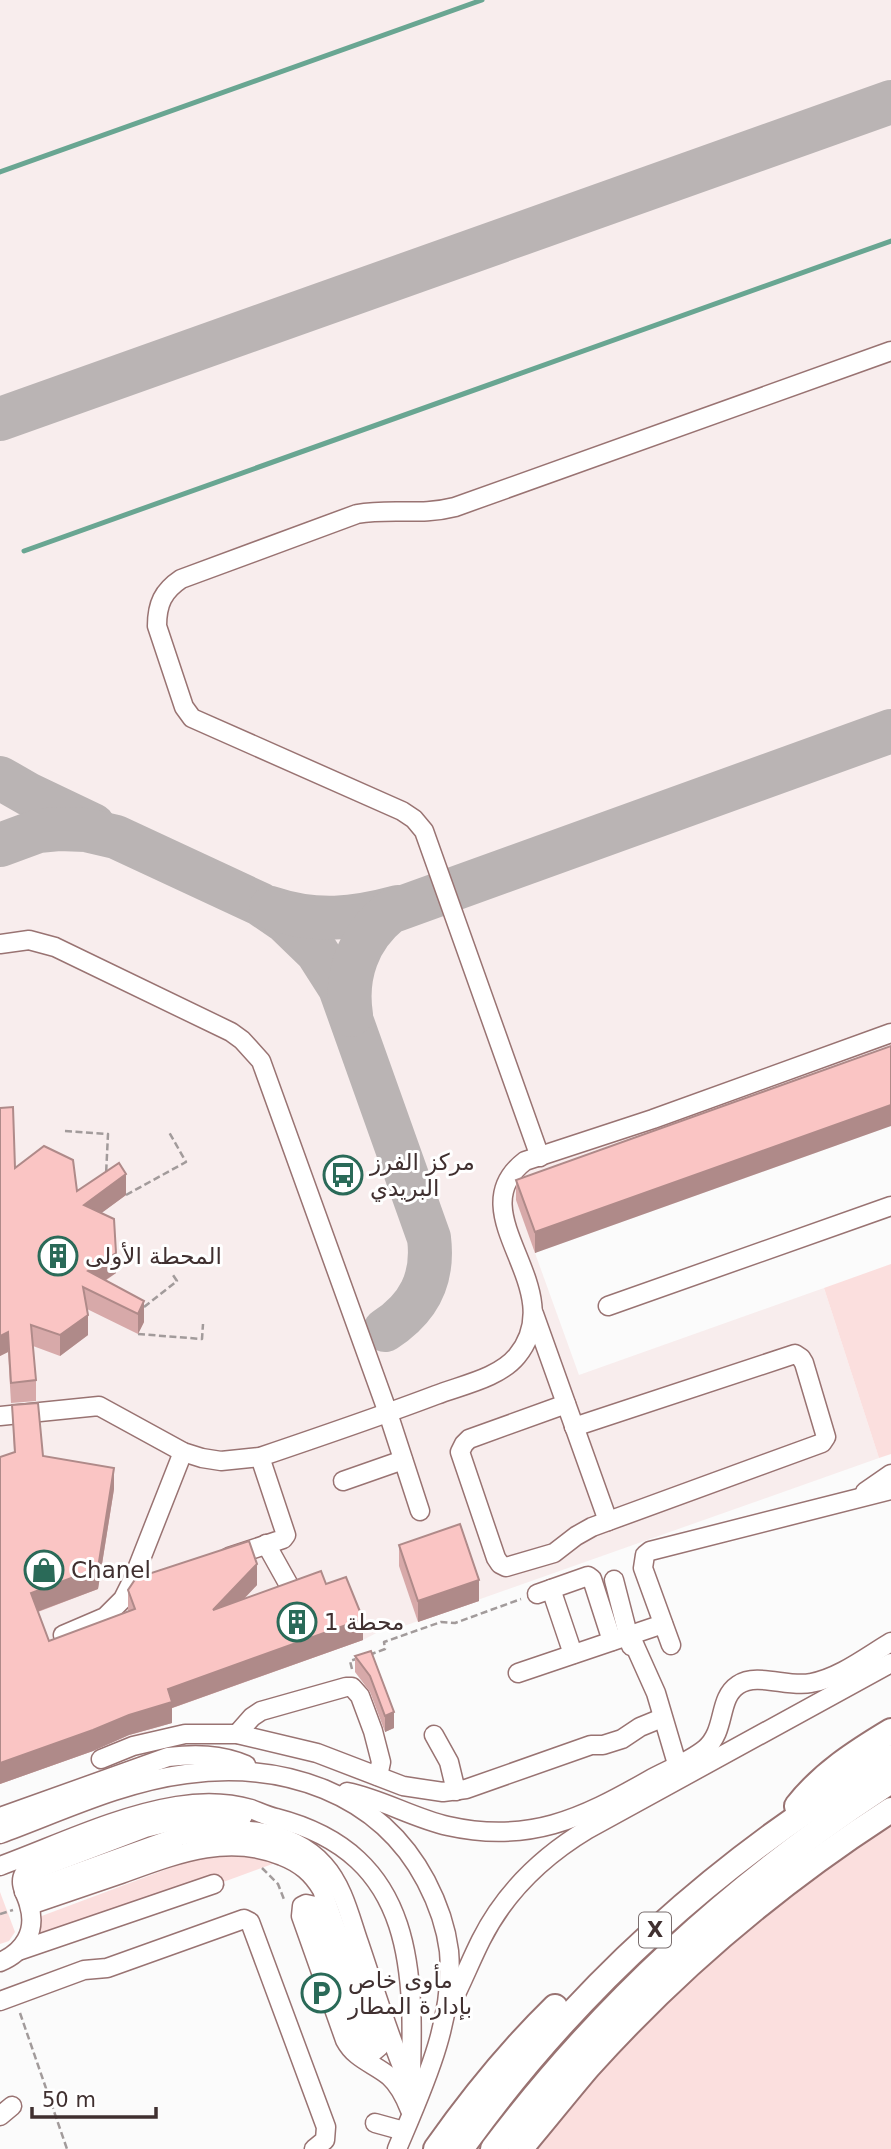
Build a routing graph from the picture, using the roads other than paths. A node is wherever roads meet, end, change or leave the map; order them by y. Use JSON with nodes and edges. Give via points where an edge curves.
{"nodes":[{"id":1,"x":891,"y":351,"type":"edge"},
{"id":2,"x":0,"y":944,"type":"edge"},
{"id":3,"x":891,"y":1033,"type":"edge"},
{"id":4,"x":540,"y":1157,"type":"junction"},
{"id":5,"x":891,"y":1206,"type":"edge"},
{"id":6,"x":608,"y":1306,"type":"dead end"},
{"id":7,"x":534,"y":1314,"type":"junction"},
{"id":8,"x":566,"y":1404,"type":"junction"},
{"id":9,"x":388,"y":1413,"type":"junction"},
{"id":10,"x":0,"y":1416,"type":"edge"},
{"id":11,"x":574,"y":1427,"type":"junction"},
{"id":12,"x":183,"y":1452,"type":"junction"},
{"id":13,"x":260,"y":1457,"type":"junction"},
{"id":14,"x":403,"y":1460,"type":"junction"},
{"id":15,"x":891,"y":1474,"type":"edge"},
{"id":16,"x":343,"y":1481,"type":"dead end"},
{"id":17,"x":891,"y":1490,"type":"edge"},
{"id":18,"x":853,"y":1500,"type":"junction"},
{"id":19,"x":420,"y":1511,"type":"dead end"},
{"id":20,"x":608,"y":1521,"type":"junction"},
{"id":21,"x":266,"y":1544,"type":"junction"},
{"id":22,"x":216,"y":1561,"type":"edge"},
{"id":23,"x":614,"y":1580,"type":"dead end"},
{"id":24,"x":154,"y":1581,"type":"edge"},
{"id":25,"x":290,"y":1587,"type":"edge"},
{"id":26,"x":129,"y":1590,"type":"junction"},
{"id":27,"x":663,"y":1624,"type":"junction"},
{"id":28,"x":63,"y":1635,"type":"edge"},
{"id":29,"x":630,"y":1635,"type":"junction"},
{"id":30,"x":612,"y":1641,"type":"junction"},
{"id":31,"x":891,"y":1642,"type":"edge"},
{"id":32,"x":671,"y":1646,"type":"dead end"},
{"id":33,"x":573,"y":1654,"type":"junction"},
{"id":34,"x":891,"y":1663,"type":"edge"},
{"id":35,"x":518,"y":1673,"type":"dead end"},
{"id":36,"x":659,"y":1711,"type":"junction"},
{"id":37,"x":891,"y":1731,"type":"edge"},
{"id":38,"x":237,"y":1734,"type":"junction"},
{"id":39,"x":434,"y":1735,"type":"dead end"},
{"id":40,"x":891,"y":1757,"type":"edge"},
{"id":41,"x":101,"y":1759,"type":"dead end"},
{"id":42,"x":679,"y":1771,"type":"junction"},
{"id":43,"x":265,"y":1773,"type":"junction"},
{"id":44,"x":385,"y":1779,"type":"junction"},
{"id":45,"x":891,"y":1781,"type":"edge"},
{"id":46,"x":329,"y":1789,"type":"junction"},
{"id":47,"x":456,"y":1791,"type":"junction"},
{"id":48,"x":891,"y":1810,"type":"edge"},
{"id":49,"x":0,"y":1817,"type":"edge"},
{"id":50,"x":271,"y":1817,"type":"junction"},
{"id":51,"x":784,"y":1825,"type":"junction"},
{"id":52,"x":0,"y":1834,"type":"edge"},
{"id":53,"x":251,"y":1839,"type":"junction"},
{"id":54,"x":0,"y":1866,"type":"edge"},
{"id":55,"x":214,"y":1884,"type":"dead end"},
{"id":56,"x":27,"y":1898,"type":"junction"},
{"id":57,"x":655,"y":1930,"type":"junction"},
{"id":58,"x":21,"y":1950,"type":"junction"},
{"id":59,"x":0,"y":1962,"type":"edge"},
{"id":60,"x":6,"y":2006,"type":"edge"},
{"id":61,"x":443,"y":2020,"type":"junction"},
{"id":62,"x":411,"y":2086,"type":"junction"},
{"id":63,"x":0,"y":2107,"type":"edge"},
{"id":64,"x":0,"y":2116,"type":"edge"},
{"id":65,"x":408,"y":2120,"type":"junction"},
{"id":66,"x":374,"y":2123,"type":"dead end"},
{"id":67,"x":314,"y":2149,"type":"edge"},
{"id":68,"x":397,"y":2149,"type":"edge"},
{"id":69,"x":436,"y":2149,"type":"edge"},
{"id":70,"x":461,"y":2149,"type":"edge"},
{"id":71,"x":493,"y":2149,"type":"edge"},
{"id":72,"x":520,"y":2149,"type":"edge"}],
"edges":[{"from":1,"to":4,"type":"street","via":[[454,507],[415,514],[357,514],[181,579],[161,598],[157,625],[192,718],[401,811],[424,831]]},
{"from":2,"to":9,"type":"street","via":[[29,940],[55,947],[231,1032],[252,1050],[261,1061]]},
{"from":3,"to":4,"type":"street"},
{"from":4,"to":7,"type":"street","via":[[513,1171],[501,1198]]},
{"from":5,"to":6,"type":"street"},
{"from":7,"to":8,"type":"street"},
{"from":7,"to":9,"type":"street","via":[[523,1348],[496,1373]]},
{"from":8,"to":11,"type":"street"},
{"from":8,"to":20,"type":"street","via":[[464,1444],[460,1452],[492,1546],[500,1564],[512,1567],[554,1553],[581,1532]]},
{"from":9,"to":13,"type":"street"},
{"from":9,"to":14,"type":"street"},
{"from":10,"to":12,"type":"street","via":[[99,1406]]},
{"from":11,"to":20,"type":"street"},
{"from":11,"to":20,"type":"street","via":[[795,1354],[804,1363],[825,1430],[822,1443]]},
{"from":12,"to":13,"type":"street","via":[[221,1461]]},
{"from":12,"to":26,"type":"street"},
{"from":13,"to":21,"type":"street","via":[[286,1535]]},
{"from":14,"to":16,"type":"street"},
{"from":14,"to":19,"type":"street"},
{"from":15,"to":18,"type":"street"},
{"from":17,"to":18,"type":"street"},
{"from":18,"to":27,"type":"street","via":[[650,1551],[643,1568]]},
{"from":21,"to":22,"type":"street"},
{"from":21,"to":25,"type":"street"},
{"from":23,"to":29,"type":"street"},
{"from":24,"to":26,"type":"street"},
{"from":26,"to":28,"type":"street","via":[[105,1617]]},
{"from":27,"to":29,"type":"street"},
{"from":27,"to":32,"type":"street"},
{"from":29,"to":30,"type":"street"},
{"from":29,"to":36,"type":"street","via":[[656,1693]]},
{"from":30,"to":33,"type":"street"},
{"from":30,"to":33,"type":"street","via":[[592,1579],[583,1577],[544,1591]]},
{"from":31,"to":42,"type":"street","via":[[813,1683],[752,1679],[738,1685],[727,1697],[712,1741]]},
{"from":33,"to":35,"type":"street"},
{"from":34,"to":42,"type":"street"},
{"from":36,"to":42,"type":"street"},
{"from":36,"to":47,"type":"street","via":[[640,1727],[619,1728],[591,1745]]},
{"from":37,"to":51,"type":"highway","via":[[819,1781]]},
{"from":38,"to":41,"type":"street","via":[[185,1734]]},
{"from":38,"to":44,"type":"street","via":[[317,1753]]},
{"from":38,"to":44,"type":"street","via":[[252,1717],[272,1707],[352,1687],[389,1755]]},
{"from":39,"to":47,"type":"street","via":[[449,1762]]},
{"from":40,"to":51,"type":"highway","number":"X"},
{"from":42,"to":46,"type":"street","via":[[583,1815],[520,1831],[449,1826],[367,1797]]},
{"from":42,"to":61,"type":"street","via":[[571,1839],[526,1876],[491,1922]]},
{"from":43,"to":46,"type":"street"},
{"from":43,"to":49,"type":"street","via":[[218,1756],[168,1758]]},
{"from":43,"to":52,"type":"street","via":[[225,1770],[159,1779]]},
{"from":44,"to":47,"type":"street","via":[[430,1792]]},
{"from":45,"to":71,"type":"highway","number":"X","via":[[799,1844],[674,1950],[571,2054]]},
{"from":46,"to":61,"type":"street","via":[[386,1829],[418,1867],[432,1894],[449,1952]]},
{"from":48,"to":72,"type":"highway","via":[[795,1876],[696,1959],[587,2068]]},
{"from":50,"to":54,"type":"street","via":[[233,1805],[179,1806],[146,1812]]},
{"from":50,"to":56,"type":"street","via":[[211,1816],[145,1828],[24,1874],[21,1881]]},
{"from":50,"to":62,"type":"street","via":[[322,1834],[345,1849],[382,1889],[395,1913],[410,1972]]},
{"from":51,"to":57,"type":"highway","number":"X"},
{"from":53,"to":56,"type":"street","via":[[217,1829],[180,1836]]},
{"from":53,"to":62,"type":"street","via":[[296,1844],[312,1853],[336,1881]]},
{"from":53,"to":65,"type":"street","via":[[297,1862],[317,1882],[380,2047],[373,2052],[366,2048],[317,1910],[306,1904],[301,1916],[345,2040],[357,2056],[395,2082]]},
{"from":55,"to":58,"type":"street"},
{"from":56,"to":58,"type":"street","via":[[32,1920]]},
{"from":57,"to":69,"type":"highway","via":[[599,1966],[526,2036]]},
{"from":57,"to":70,"type":"highway","number":"X","via":[[552,2032]]},
{"from":58,"to":59,"type":"street"},
{"from":60,"to":67,"type":"street","via":[[90,1981],[107,1968],[244,1919],[250,1922],[326,2127],[325,2140]]},
{"from":61,"to":65,"type":"street","via":[[437,2048]]},
{"from":62,"to":65,"type":"street"},
{"from":63,"to":64,"type":"street","via":[[12,2106]]},
{"from":65,"to":66,"type":"street"},
{"from":65,"to":68,"type":"street"}]}
